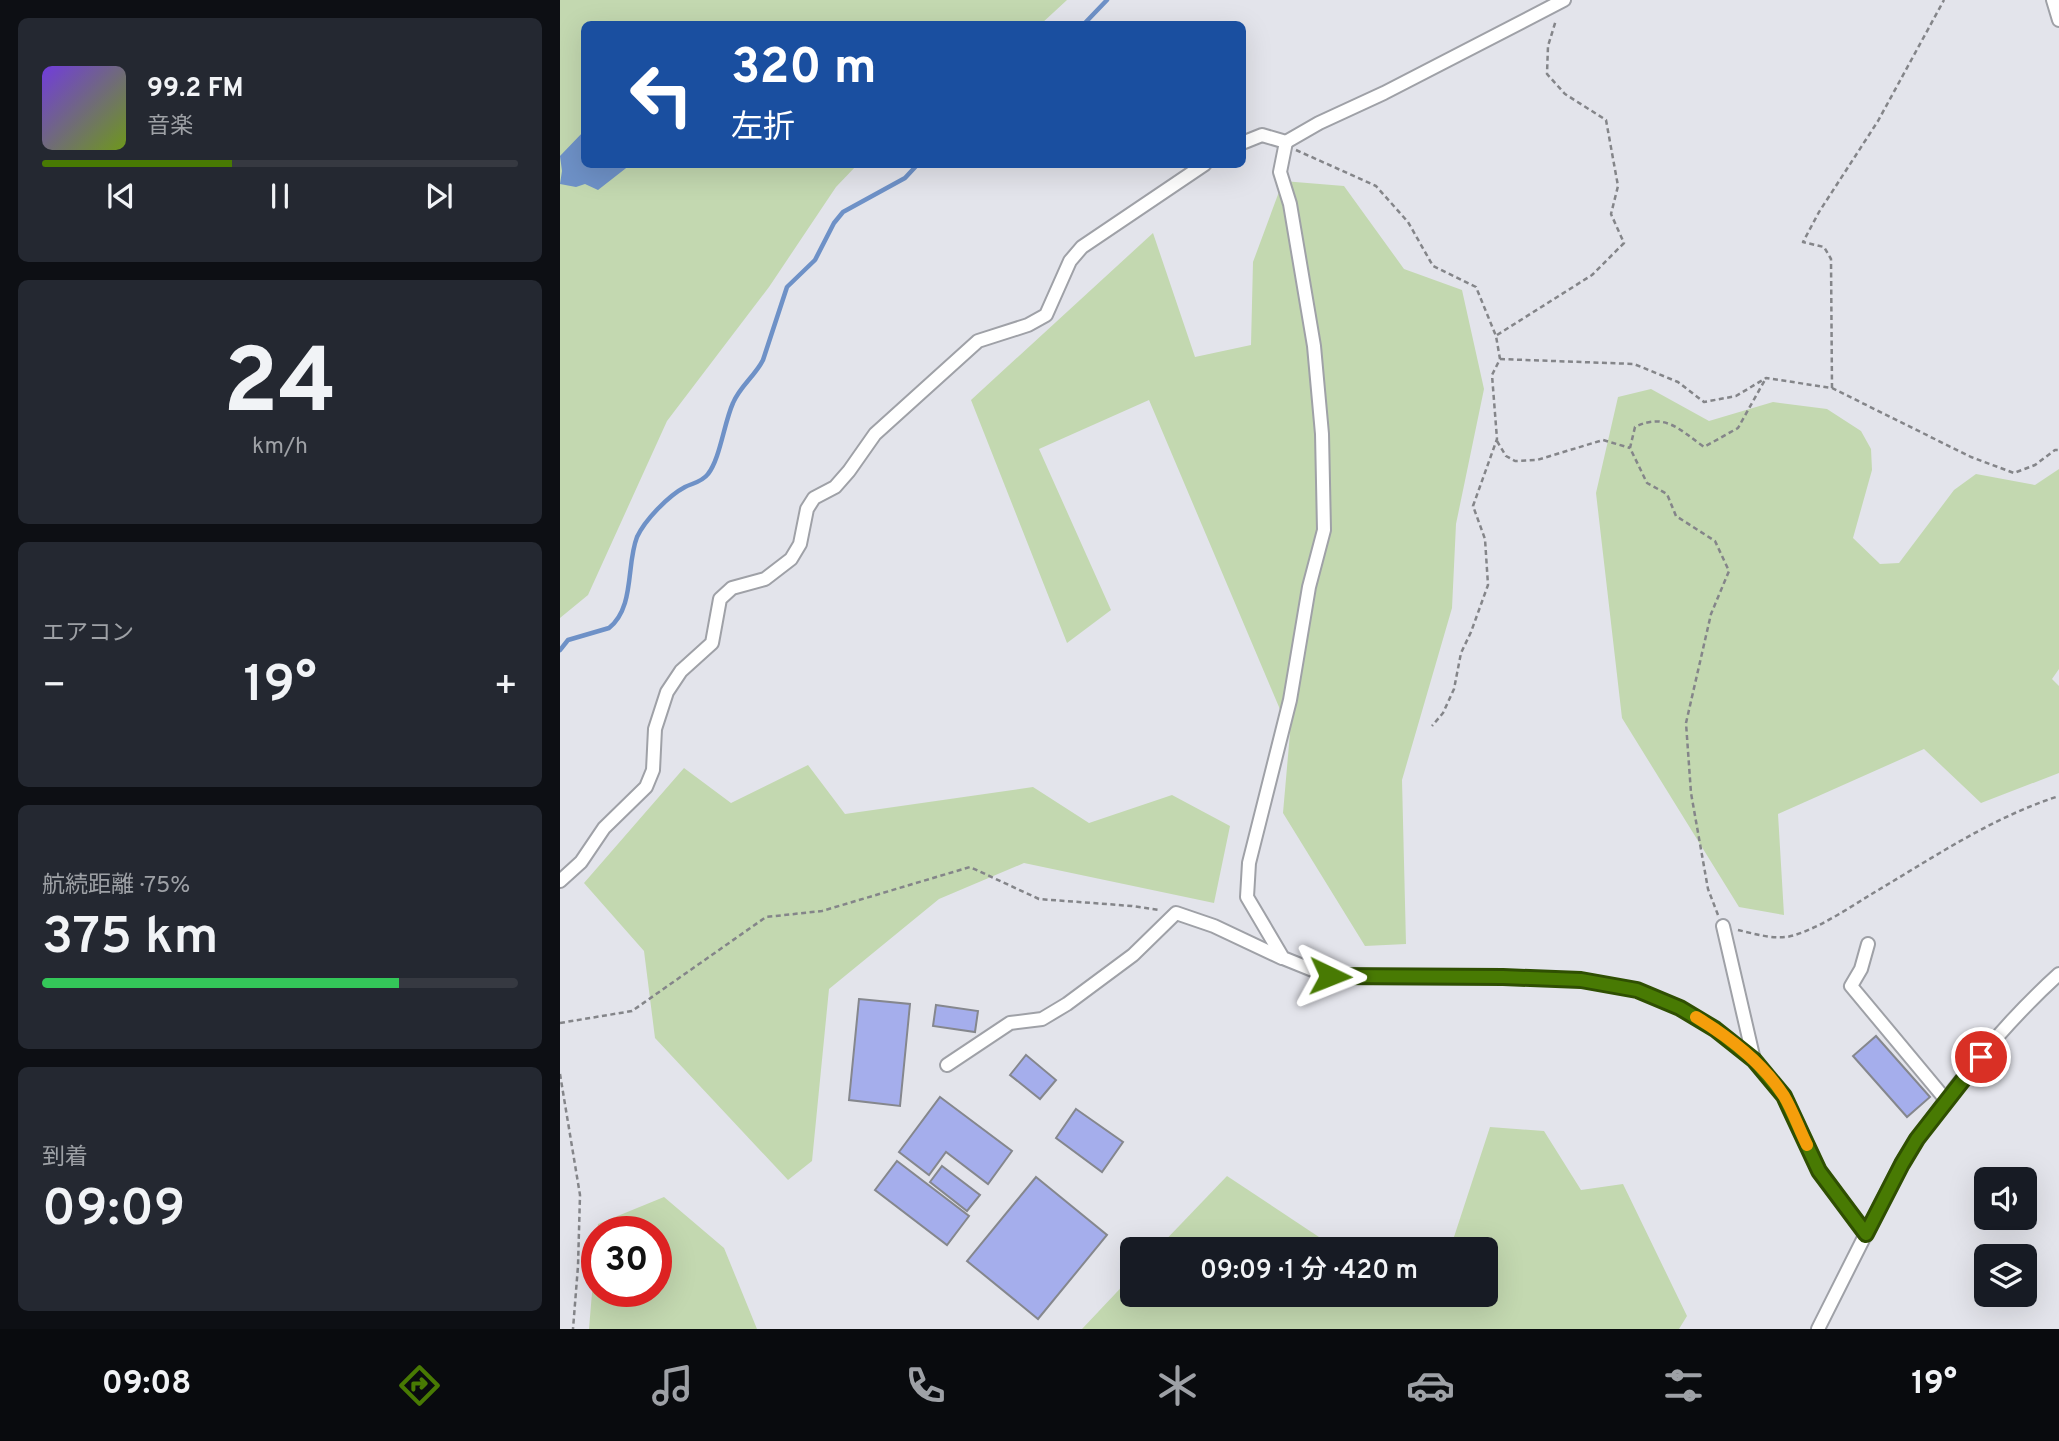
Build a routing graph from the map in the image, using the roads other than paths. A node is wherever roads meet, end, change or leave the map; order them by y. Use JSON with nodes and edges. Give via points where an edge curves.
{"nodes":[{"id":1,"x":1564,"y":0,"type":"edge"},
{"id":2,"x":2053,"y":0,"type":"edge"},
{"id":3,"x":2059,"y":17,"type":"edge"},
{"id":4,"x":1246,"y":142,"type":"edge"},
{"id":5,"x":1287,"y":144,"type":"junction"},
{"id":6,"x":1199,"y":168,"type":"edge"},
{"id":7,"x":560,"y":881,"type":"edge"},
{"id":8,"x":1723,"y":926,"type":"road end"},
{"id":9,"x":1868,"y":944,"type":"dead end"},
{"id":10,"x":1283,"y":958,"type":"junction"},
{"id":11,"x":2059,"y":974,"type":"edge"},
{"id":12,"x":1754,"y":1060,"type":"junction"},
{"id":13,"x":947,"y":1065,"type":"dead end"},
{"id":14,"x":1946,"y":1100,"type":"junction"},
{"id":15,"x":1866,"y":1234,"type":"junction"},
{"id":16,"x":1818,"y":1329,"type":"edge"}],
"edges":[{"from":1,"to":5,"type":"street","via":[[1319,123]]},
{"from":2,"to":3,"type":"street"},
{"from":4,"to":5,"type":"street","via":[[1262,135]]},
{"from":5,"to":10,"type":"street","via":[[1280,172],[1314,345],[1324,530],[1308,587],[1290,700],[1249,863],[1247,897]]},
{"from":6,"to":7,"type":"street","via":[[1082,247],[1070,261],[1046,315],[978,341],[875,434],[835,487],[814,498],[791,559],[765,579],[733,588],[720,599],[712,643],[681,671],[667,692],[655,729],[653,770],[646,787]]},
{"from":8,"to":12,"type":"street"},
{"from":9,"to":14,"type":"street","via":[[1851,986]]},
{"from":10,"to":12,"type":"street","via":[[1330,976],[1581,980],[1637,990],[1692,1015]]},
{"from":10,"to":13,"type":"street","via":[[1176,913],[1133,955],[1067,1004],[1042,1019],[1010,1023]]},
{"from":11,"to":14,"type":"street"},
{"from":12,"to":15,"type":"street","via":[[1784,1096],[1819,1171]]},
{"from":14,"to":15,"type":"street","via":[[1902,1164]]},
{"from":15,"to":16,"type":"street"}]}
